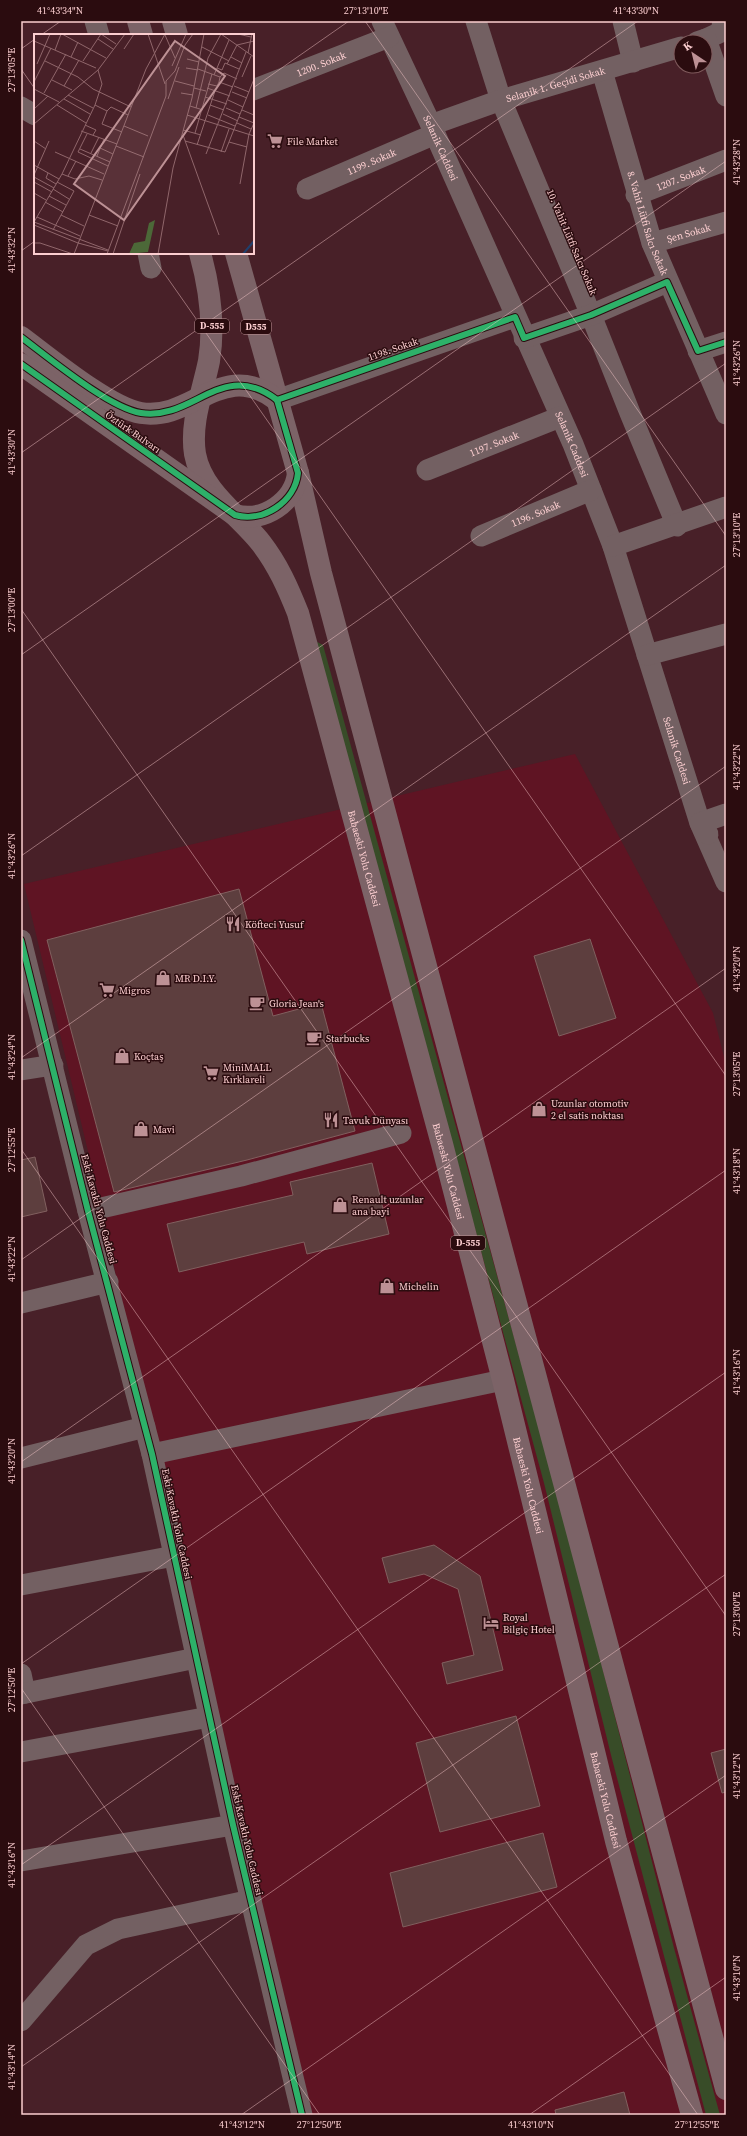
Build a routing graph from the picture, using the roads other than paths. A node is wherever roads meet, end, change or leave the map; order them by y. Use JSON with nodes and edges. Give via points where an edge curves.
{"nodes":[{"id":1,"x":95,"y":21,"type":"edge"},
{"id":2,"x":138,"y":21,"type":"edge"},
{"id":3,"x":173,"y":21,"type":"edge"},
{"id":4,"x":476,"y":21,"type":"edge"},
{"id":5,"x":623,"y":21,"type":"edge"},
{"id":6,"x":723,"y":21,"type":"edge"},
{"id":7,"x":385,"y":29,"type":"edge"},
{"id":8,"x":99,"y":34,"type":"edge"},
{"id":9,"x":142,"y":34,"type":"edge"},
{"id":10,"x":177,"y":34,"type":"edge"},
{"id":11,"x":713,"y":36,"type":"edge"},
{"id":12,"x":673,"y":50,"type":"edge"},
{"id":13,"x":633,"y":62,"type":"junction"},
{"id":14,"x":713,"y":67,"type":"edge"},
{"id":15,"x":602,"y":71,"type":"junction"},
{"id":16,"x":254,"y":90,"type":"edge"},
{"id":17,"x":726,"y":96,"type":"edge"},
{"id":18,"x":501,"y":100,"type":"junction"},
{"id":19,"x":21,"y":107,"type":"edge"},
{"id":20,"x":34,"y":114,"type":"edge"},
{"id":21,"x":433,"y":130,"type":"junction"},
{"id":22,"x":726,"y":160,"type":"edge"},
{"id":23,"x":307,"y":189,"type":"dead end"},
{"id":24,"x":636,"y":195,"type":"junction"},
{"id":25,"x":726,"y":222,"type":"edge"},
{"id":26,"x":652,"y":242,"type":"junction"},
{"id":27,"x":200,"y":254,"type":"edge"},
{"id":28,"x":236,"y":254,"type":"edge"},
{"id":29,"x":667,"y":282,"type":"junction"},
{"id":30,"x":592,"y":315,"type":"junction"},
{"id":31,"x":515,"y":317,"type":"junction"},
{"id":32,"x":21,"y":336,"type":"edge"},
{"id":33,"x":524,"y":338,"type":"junction"},
{"id":34,"x":726,"y":342,"type":"edge"},
{"id":35,"x":698,"y":351,"type":"junction"},
{"id":36,"x":21,"y":364,"type":"edge"},
{"id":37,"x":200,"y":398,"type":"junction"},
{"id":38,"x":277,"y":400,"type":"junction"},
{"id":39,"x":726,"y":414,"type":"edge"},
{"id":40,"x":560,"y":417,"type":"junction"},
{"id":41,"x":427,"y":470,"type":"dead end"},
{"id":42,"x":298,"y":473,"type":"junction"},
{"id":43,"x":591,"y":490,"type":"junction"},
{"id":44,"x":726,"y":507,"type":"edge"},
{"id":45,"x":235,"y":515,"type":"junction"},
{"id":46,"x":677,"y":526,"type":"junction"},
{"id":47,"x":481,"y":536,"type":"dead end"},
{"id":48,"x":613,"y":546,"type":"junction"},
{"id":49,"x":726,"y":634,"type":"edge"},
{"id":50,"x":647,"y":655,"type":"junction"},
{"id":51,"x":726,"y":814,"type":"edge"},
{"id":52,"x":700,"y":823,"type":"junction"},
{"id":53,"x":726,"y":857,"type":"edge"},
{"id":54,"x":726,"y":882,"type":"edge"},
{"id":55,"x":21,"y":940,"type":"edge"},
{"id":56,"x":24,"y":967,"type":"edge"},
{"id":57,"x":53,"y":1065,"type":"junction"},
{"id":58,"x":21,"y":1070,"type":"edge"},
{"id":59,"x":401,"y":1134,"type":"dead end"},
{"id":60,"x":88,"y":1211,"type":"junction"},
{"id":61,"x":108,"y":1282,"type":"junction"},
{"id":62,"x":21,"y":1303,"type":"edge"},
{"id":63,"x":503,"y":1380,"type":"junction"},
{"id":64,"x":145,"y":1427,"type":"junction"},
{"id":65,"x":152,"y":1454,"type":"junction"},
{"id":66,"x":21,"y":1458,"type":"edge"},
{"id":67,"x":174,"y":1556,"type":"junction"},
{"id":68,"x":21,"y":1585,"type":"edge"},
{"id":69,"x":196,"y":1658,"type":"junction"},
{"id":70,"x":22,"y":1687,"type":"edge"},
{"id":71,"x":209,"y":1717,"type":"junction"},
{"id":72,"x":21,"y":1752,"type":"edge"},
{"id":73,"x":233,"y":1825,"type":"junction"},
{"id":74,"x":21,"y":1861,"type":"edge"},
{"id":75,"x":251,"y":1900,"type":"junction"},
{"id":76,"x":21,"y":2021,"type":"edge"},
{"id":77,"x":726,"y":2089,"type":"edge"},
{"id":78,"x":302,"y":2115,"type":"edge"},
{"id":79,"x":692,"y":2115,"type":"edge"}],
"edges":[{"from":1,"to":8,"type":"street"},
{"from":2,"to":9,"type":"highway"},
{"from":3,"to":10,"type":"highway"},
{"from":4,"to":18,"type":"street","name":"10. Vahit Lütfi Salcı Sokak"},
{"from":5,"to":13,"type":"street"},
{"from":6,"to":11,"type":"street","via":[[721,32]]},
{"from":7,"to":16,"type":"street","name":"1200. Sokak"},
{"from":7,"to":21,"type":"street","name":"Selanik Caddesi"},
{"from":12,"to":13,"type":"street","name":"Selanik 1. Geçidi Sokak"},
{"from":13,"to":15,"type":"street","name":"Selanik 1. Geçidi Sokak"},
{"from":14,"to":17,"type":"street"},
{"from":15,"to":18,"type":"street","name":"Selanik 1. Geçidi Sokak"},
{"from":15,"to":24,"type":"street","name":"8. Vahit Lütfi Salcı Sokak"},
{"from":18,"to":21,"type":"street","name":"Selanik 1. Geçidi Sokak"},
{"from":18,"to":30,"type":"street","name":"10. Vahit Lütfi Salcı Sokak"},
{"from":19,"to":20,"type":"street"},
{"from":21,"to":23,"type":"street","name":"1199. Sokak"},
{"from":21,"to":31,"type":"street","name":"Selanik Caddesi"},
{"from":22,"to":24,"type":"street","name":"1207. Sokak"},
{"from":24,"to":26,"type":"street","name":"8. Vahit Lütfi Salcı Sokak"},
{"from":25,"to":26,"type":"street","name":"Şen Sokak"},
{"from":26,"to":29,"type":"street","name":"8. Vahit Lütfi Salcı Sokak"},
{"from":27,"to":37,"type":"highway","name":"Babaeski Yolu Caddesi","number":"D-555","via":[[213,320],[209,362]]},
{"from":28,"to":38,"type":"highway","number":"D555"},
{"from":29,"to":30,"type":"street"},
{"from":29,"to":35,"type":"street","name":"8. Vahit Lütfi Salcı Sokak"},
{"from":30,"to":33,"type":"street"},
{"from":30,"to":46,"type":"street","name":"10. Vahit Lütfi Salcı Sokak"},
{"from":31,"to":33,"type":"street","name":"Selanik Caddesi"},
{"from":31,"to":38,"type":"street","name":"1198. Sokak"},
{"from":32,"to":37,"type":"highway","name":"Öztürk Bulvarı","via":[[86,384],[138,413],[166,412]]},
{"from":33,"to":40,"type":"street","name":"Selanik Caddesi"},
{"from":34,"to":35,"type":"street"},
{"from":35,"to":39,"type":"street","name":"8. Vahit Lütfi Salcı Sokak"},
{"from":36,"to":45,"type":"highway","name":"Öztürk Bulvarı"},
{"from":37,"to":38,"type":"highway","via":[[223,387],[236,386],[258,389]]},
{"from":37,"to":45,"type":"highway","name":"Babaeski Yolu Caddesi","number":"D-555","via":[[194,437],[195,454],[209,486]]},
{"from":38,"to":42,"type":"highway","number":"D-555"},
{"from":40,"to":41,"type":"street","name":"1197. Sokak"},
{"from":40,"to":43,"type":"street","name":"Selanik Caddesi"},
{"from":42,"to":45,"type":"highway","via":[[293,491],[278,506],[256,517],[245,518]]},
{"from":42,"to":77,"type":"highway","number":"D-555","via":[[323,580]]},
{"from":43,"to":47,"type":"street","name":"1196. Sokak"},
{"from":43,"to":48,"type":"street","name":"Selanik Caddesi"},
{"from":44,"to":46,"type":"street"},
{"from":45,"to":63,"type":"highway","name":"Babaeski Yolu Caddesi","number":"D-555","via":[[276,564],[298,613],[440,1136]]},
{"from":46,"to":48,"type":"street"},
{"from":48,"to":50,"type":"street","name":"Selanik Caddesi"},
{"from":49,"to":50,"type":"street"},
{"from":50,"to":52,"type":"street","name":"Selanik Caddesi"},
{"from":51,"to":52,"type":"street"},
{"from":52,"to":53,"type":"street"},
{"from":52,"to":54,"type":"street","name":"Selanik Caddesi"},
{"from":55,"to":56,"type":"street","name":"Eski Kavaklı Yolu Caddesi"},
{"from":56,"to":57,"type":"street","name":"Eski Kavaklı Yolu Caddesi"},
{"from":57,"to":58,"type":"street"},
{"from":57,"to":60,"type":"street","name":"Eski Kavaklı Yolu Caddesi"},
{"from":59,"to":60,"type":"street","via":[[241,1176]]},
{"from":60,"to":61,"type":"street","name":"Eski Kavaklı Yolu Caddesi"},
{"from":61,"to":62,"type":"street"},
{"from":61,"to":64,"type":"street","name":"Eski Kavaklı Yolu Caddesi"},
{"from":63,"to":65,"type":"street"},
{"from":63,"to":79,"type":"highway","name":"Babaeski Yolu Caddesi","number":"D-555","via":[[616,1841]]},
{"from":64,"to":65,"type":"street","name":"Eski Kavaklı Yolu Caddesi"},
{"from":64,"to":66,"type":"street"},
{"from":65,"to":67,"type":"street","name":"Eski Kavaklı Yolu Caddesi"},
{"from":67,"to":68,"type":"street"},
{"from":67,"to":69,"type":"street","name":"Eski Kavaklı Yolu Caddesi"},
{"from":69,"to":70,"type":"street"},
{"from":69,"to":71,"type":"street","name":"Eski Kavaklı Yolu Caddesi"},
{"from":71,"to":72,"type":"street"},
{"from":71,"to":73,"type":"street","name":"Eski Kavaklı Yolu Caddesi"},
{"from":73,"to":74,"type":"street"},
{"from":73,"to":75,"type":"street","name":"Eski Kavaklı Yolu Caddesi"},
{"from":75,"to":76,"type":"street","via":[[118,1929],[86,1945]]},
{"from":75,"to":78,"type":"street","name":"Eski Kavaklı Yolu Caddesi"}]}
